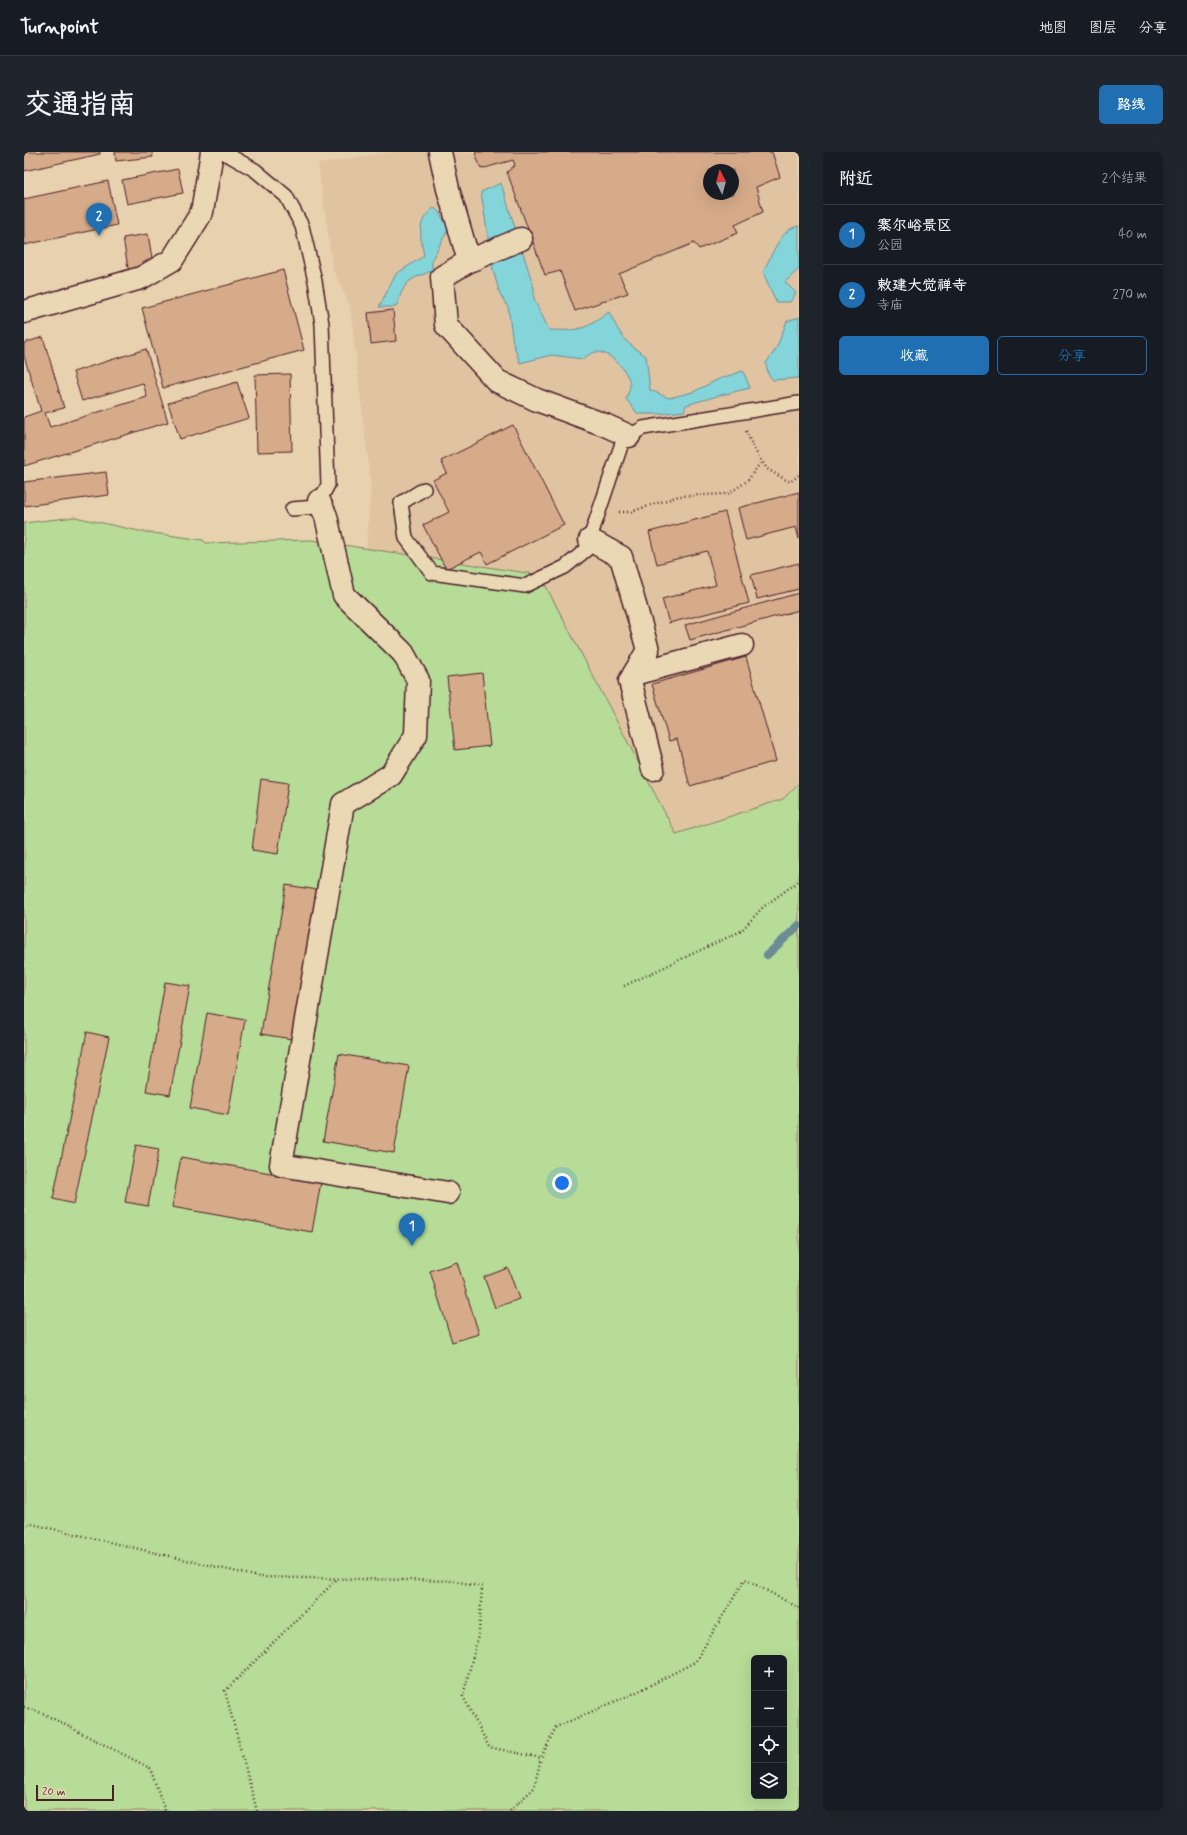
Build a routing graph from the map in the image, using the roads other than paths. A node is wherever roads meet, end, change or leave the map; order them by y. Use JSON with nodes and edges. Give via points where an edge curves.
{"nodes":[{"id":1,"x":212,"y":152,"type":"edge"},
{"id":2,"x":223,"y":152,"type":"edge"},
{"id":3,"x":440,"y":152,"type":"edge"},
{"id":4,"x":521,"y":239,"type":"dead end"},
{"id":5,"x":469,"y":261,"type":"junction"},
{"id":6,"x":24,"y":312,"type":"edge"},
{"id":7,"x":799,"y":403,"type":"edge"},
{"id":8,"x":629,"y":436,"type":"junction"},
{"id":9,"x":424,"y":489,"type":"dead end"},
{"id":10,"x":319,"y":501,"type":"junction"},
{"id":11,"x":292,"y":509,"type":"dead end"},
{"id":12,"x":590,"y":540,"type":"junction"},
{"id":13,"x":742,"y":645,"type":"dead end"},
{"id":14,"x":634,"y":674,"type":"junction"},
{"id":15,"x":653,"y":769,"type":"dead end"},
{"id":16,"x":448,"y":1193,"type":"dead end"}],
"edges":[{"from":1,"to":6,"type":"street","via":[[202,212],[172,260],[141,278]]},
{"from":2,"to":10,"type":"lane","via":[[255,170],[286,196],[302,226],[322,324],[328,485]]},
{"from":3,"to":5,"type":"street"},
{"from":4,"to":5,"type":"street"},
{"from":5,"to":8,"type":"street","via":[[442,277],[446,325],[476,360],[496,381]]},
{"from":7,"to":8,"type":"lane","via":[[643,428]]},
{"from":8,"to":12,"type":"lane","via":[[623,440]]},
{"from":9,"to":12,"type":"lane","via":[[401,503],[406,538],[432,574],[525,586],[565,567],[586,550]]},
{"from":10,"to":11,"type":"lane","via":[[316,507]]},
{"from":10,"to":16,"type":"street","via":[[326,516],[344,595],[403,652],[418,680],[416,735],[391,775],[343,804],[281,1165]]},
{"from":12,"to":14,"type":"street","via":[[620,557],[648,650]]},
{"from":13,"to":14,"type":"street"},
{"from":14,"to":15,"type":"street","via":[[630,681]]}]}
